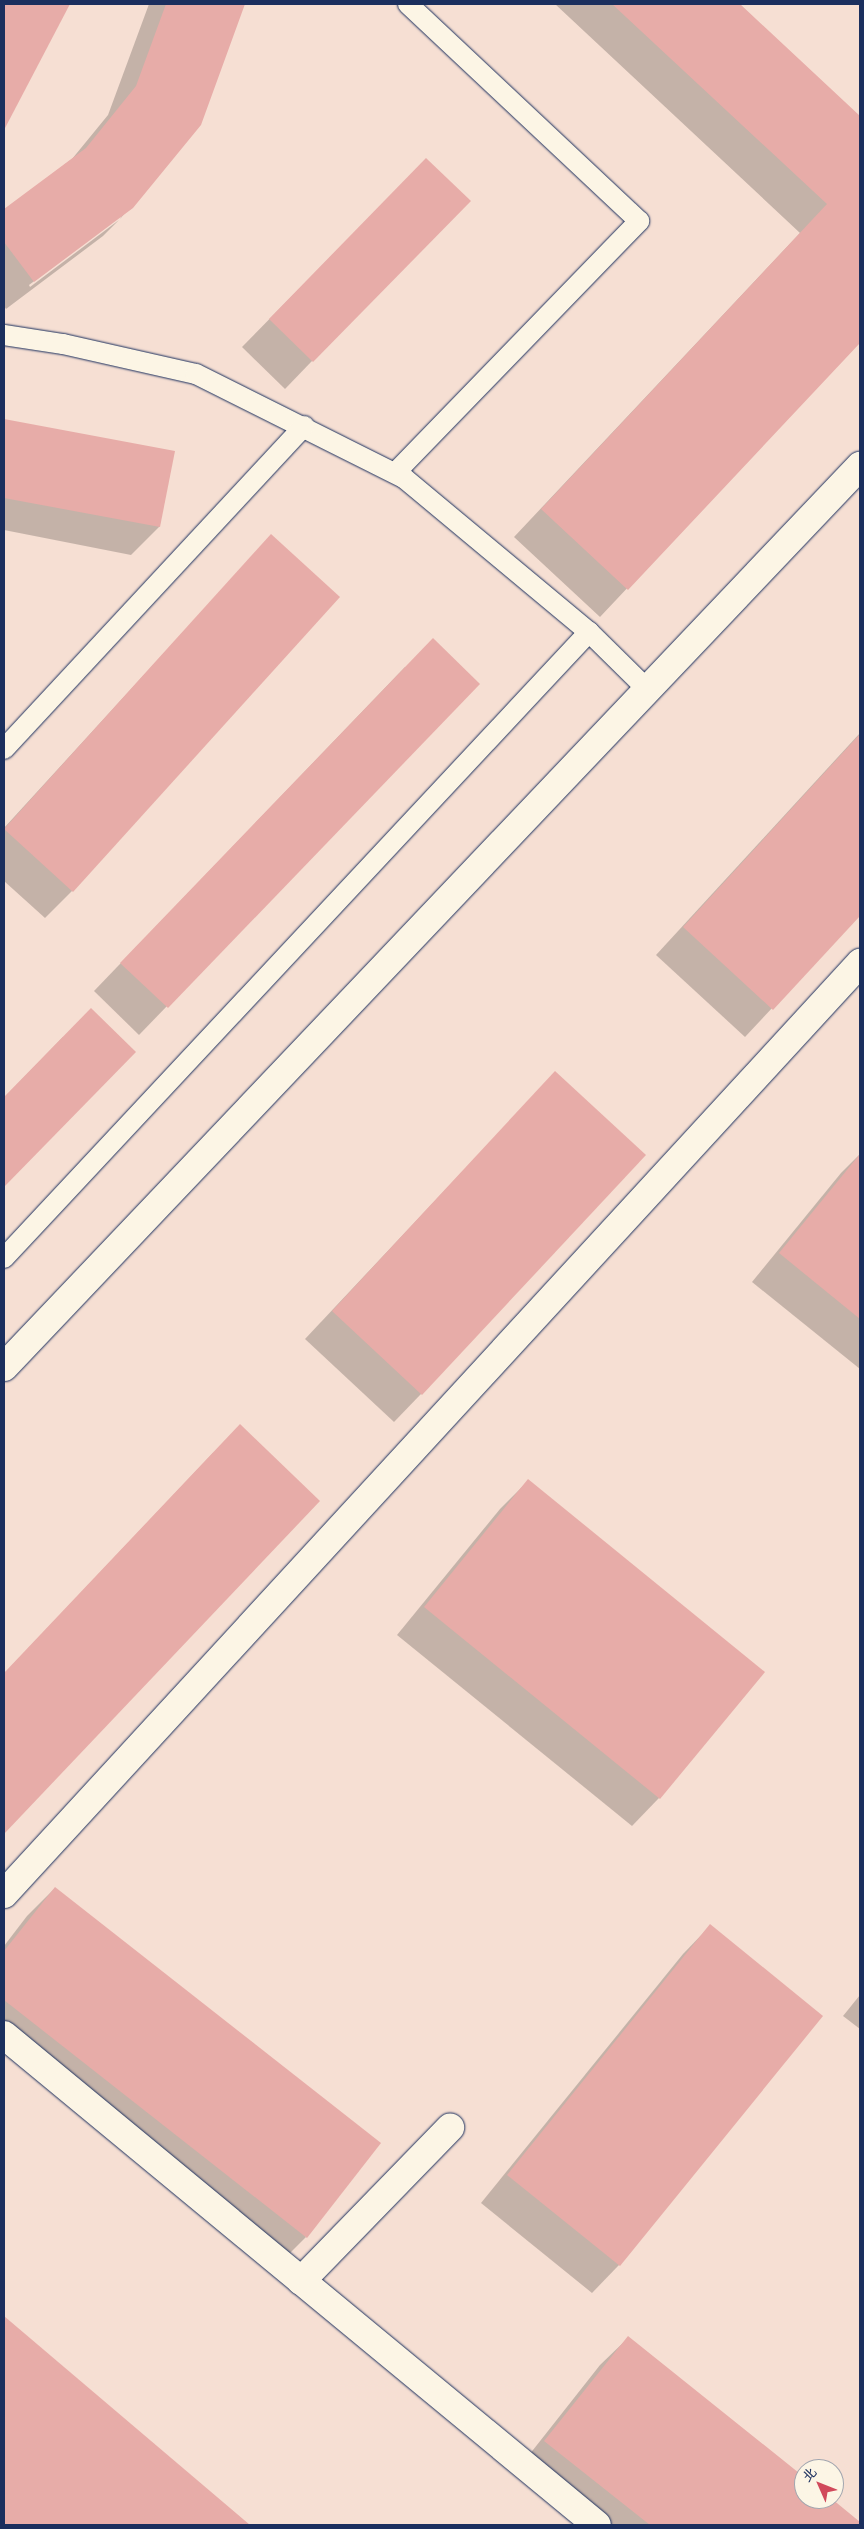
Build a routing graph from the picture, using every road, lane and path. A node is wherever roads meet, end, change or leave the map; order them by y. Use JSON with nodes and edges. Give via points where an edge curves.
{"nodes":[{"id":1,"x":408,"y":4,"type":"edge"},
{"id":2,"x":4,"y":335,"type":"edge"},
{"id":3,"x":304,"y":426,"type":"junction"},
{"id":4,"x":860,"y":466,"type":"edge"},
{"id":5,"x":395,"y":473,"type":"junction"},
{"id":6,"x":589,"y":632,"type":"junction"},
{"id":7,"x":647,"y":690,"type":"junction"},
{"id":8,"x":4,"y":749,"type":"edge"},
{"id":9,"x":860,"y":963,"type":"edge"},
{"id":10,"x":4,"y":1258,"type":"edge"},
{"id":11,"x":4,"y":1367,"type":"edge"},
{"id":12,"x":4,"y":1894,"type":"edge"},
{"id":13,"x":4,"y":2035,"type":"edge"},
{"id":14,"x":450,"y":2128,"type":"dead end"},
{"id":15,"x":301,"y":2281,"type":"junction"},
{"id":16,"x":597,"y":2525,"type":"edge"}],
"edges":[{"from":1,"to":5,"type":"lane","via":[[639,221]]},
{"from":2,"to":3,"type":"lane","via":[[63,344],[196,374]]},
{"from":3,"to":5,"type":"lane"},
{"from":3,"to":8,"type":"lane"},
{"from":4,"to":7,"type":"street"},
{"from":5,"to":6,"type":"lane"},
{"from":6,"to":7,"type":"lane"},
{"from":6,"to":10,"type":"lane"},
{"from":7,"to":11,"type":"street"},
{"from":9,"to":12,"type":"street"},
{"from":13,"to":15,"type":"street"},
{"from":14,"to":15,"type":"street"},
{"from":15,"to":16,"type":"street"}]}
